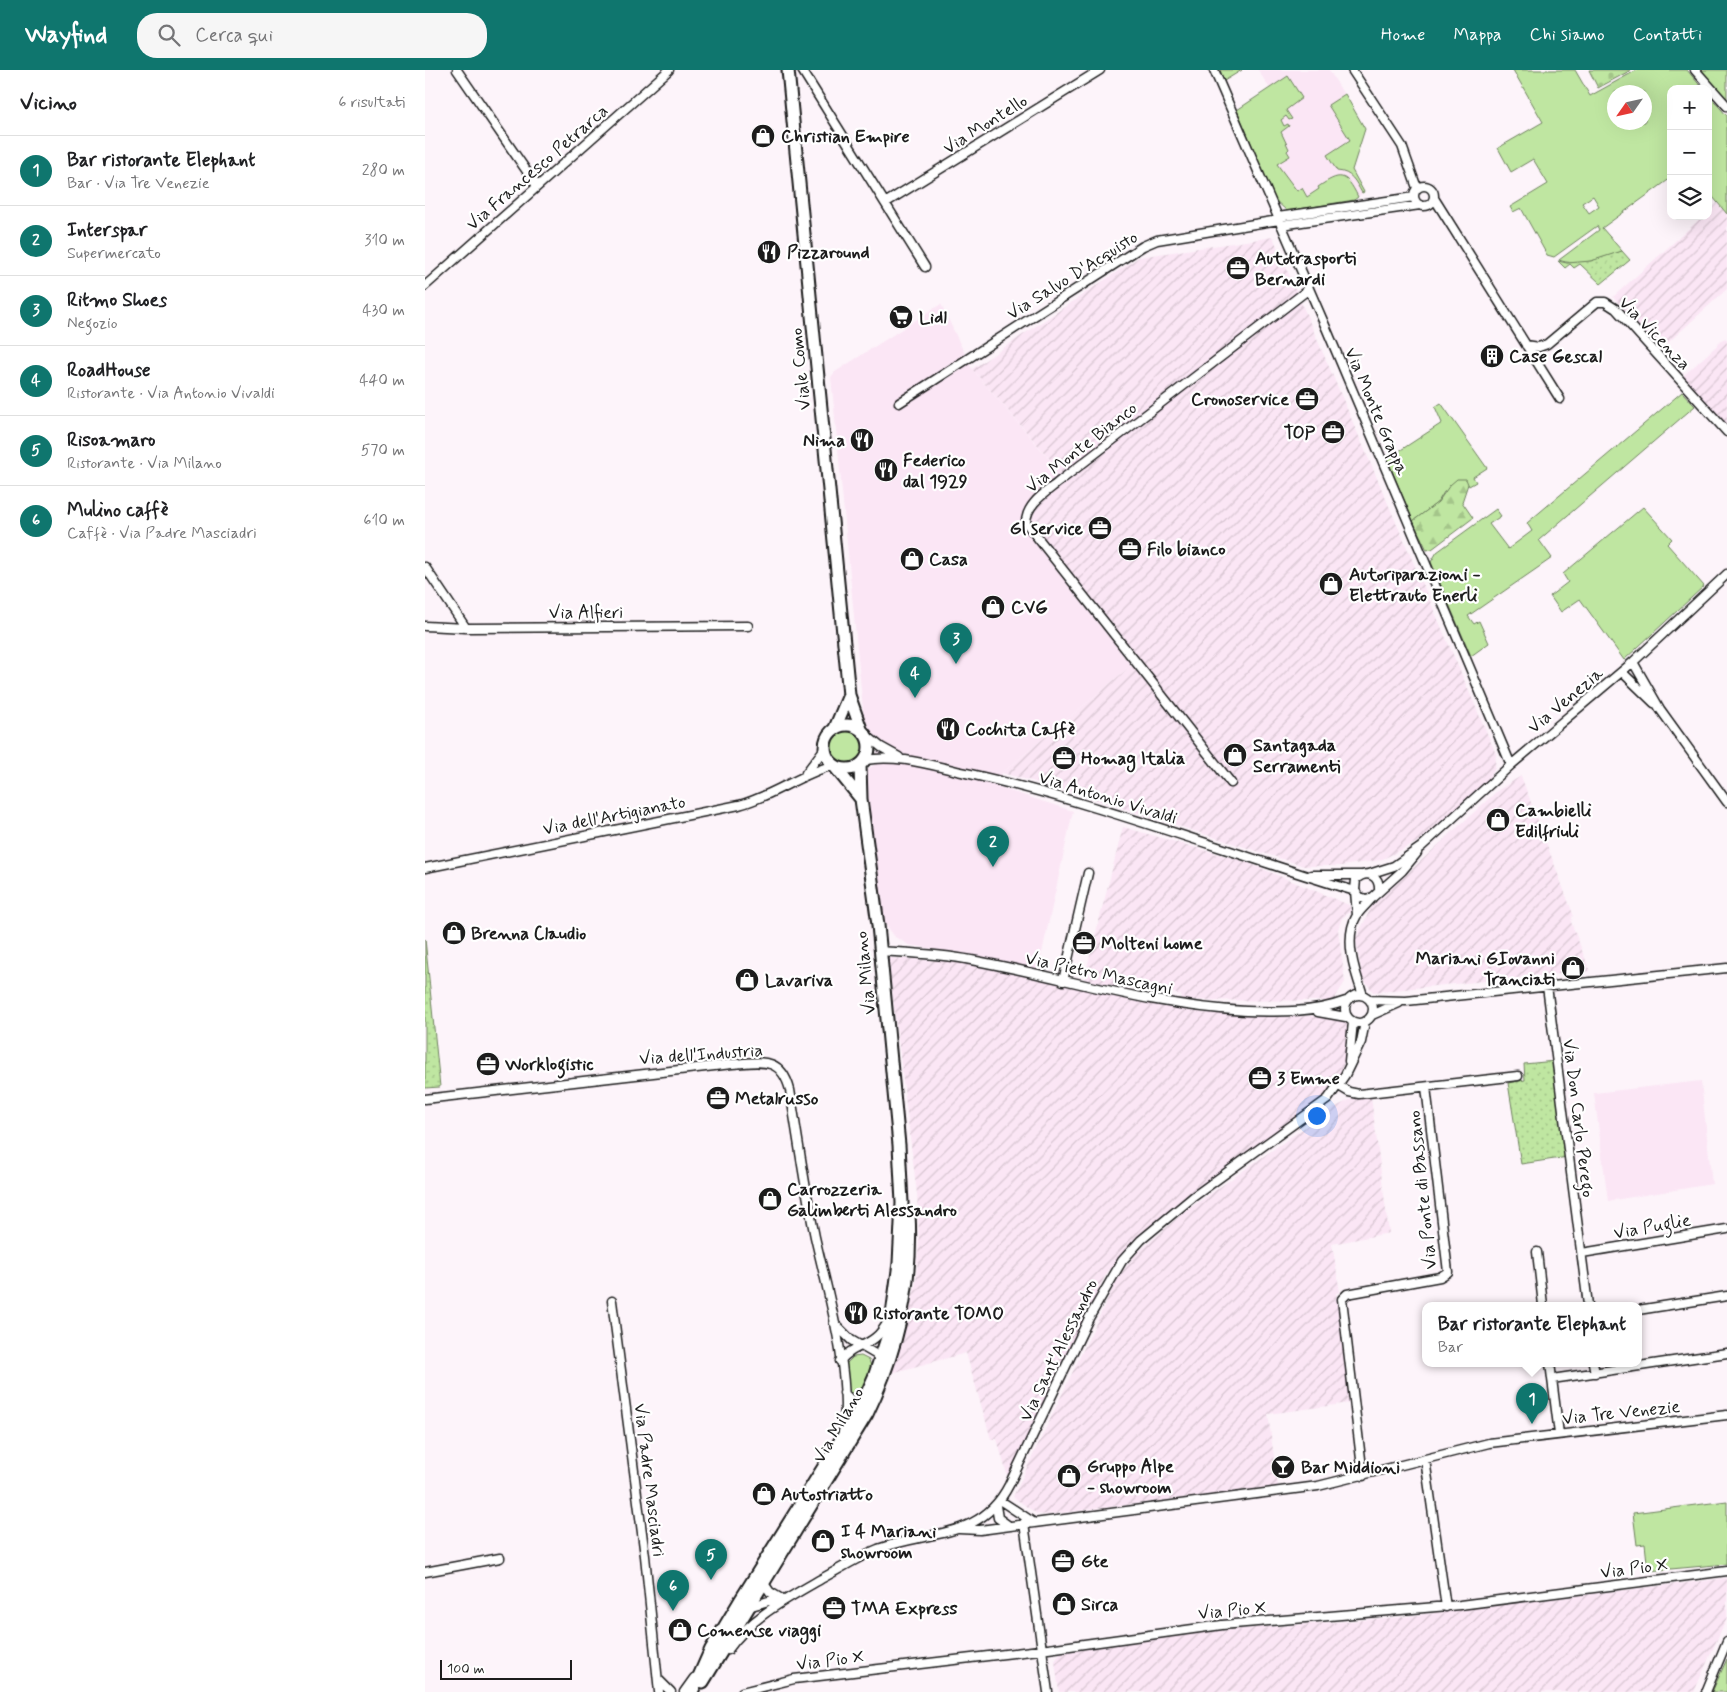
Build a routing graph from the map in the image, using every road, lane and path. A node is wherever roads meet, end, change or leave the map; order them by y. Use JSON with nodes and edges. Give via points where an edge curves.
{"nodes":[{"id":1,"x":457,"y":70,"type":"edge"},
{"id":2,"x":669,"y":70,"type":"edge"},
{"id":3,"x":788,"y":70,"type":"edge"},
{"id":4,"x":802,"y":70,"type":"edge"},
{"id":5,"x":1100,"y":70,"type":"edge"},
{"id":6,"x":1214,"y":70,"type":"edge"},
{"id":7,"x":1352,"y":70,"type":"edge"},
{"id":8,"x":1695,"y":70,"type":"edge"},
{"id":9,"x":1727,"y":106,"type":"edge"},
{"id":10,"x":537,"y":186,"type":"junction"},
{"id":11,"x":1417,"y":188,"type":"junction"},
{"id":12,"x":1414,"y":197,"type":"junction"},
{"id":13,"x":1434,"y":198,"type":"junction"},
{"id":14,"x":885,"y":204,"type":"junction"},
{"id":15,"x":1424,"y":205,"type":"junction"},
{"id":16,"x":1445,"y":218,"type":"junction"},
{"id":17,"x":1279,"y":221,"type":"junction"},
{"id":18,"x":925,"y":267,"type":"dead end"},
{"id":19,"x":425,"y":286,"type":"edge"},
{"id":20,"x":1309,"y":289,"type":"junction"},
{"id":21,"x":1526,"y":345,"type":"junction"},
{"id":22,"x":1560,"y":399,"type":"dead end"},
{"id":23,"x":899,"y":403,"type":"dead end"},
{"id":24,"x":1727,"y":432,"type":"edge"},
{"id":25,"x":425,"y":567,"type":"edge"},
{"id":26,"x":1727,"y":574,"type":"edge"},
{"id":27,"x":425,"y":626,"type":"edge"},
{"id":28,"x":747,"y":626,"type":"dead end"},
{"id":29,"x":466,"y":628,"type":"junction"},
{"id":30,"x":1633,"y":662,"type":"junction"},
{"id":31,"x":1622,"y":672,"type":"junction"},
{"id":32,"x":849,"y":695,"type":"junction"},
{"id":33,"x":1660,"y":709,"type":"junction"},
{"id":34,"x":835,"y":728,"type":"junction"},
{"id":35,"x":863,"y":732,"type":"junction"},
{"id":36,"x":825,"y":748,"type":"junction"},
{"id":37,"x":903,"y":759,"type":"junction"},
{"id":38,"x":863,"y":763,"type":"junction"},
{"id":39,"x":1511,"y":764,"type":"junction"},
{"id":40,"x":834,"y":765,"type":"junction"},
{"id":41,"x":804,"y":775,"type":"junction"},
{"id":42,"x":1231,"y":783,"type":"dead end"},
{"id":43,"x":861,"y":799,"type":"junction"},
{"id":44,"x":1727,"y":802,"type":"edge"},
{"id":45,"x":1421,"y":847,"type":"junction"},
{"id":46,"x":425,"y":868,"type":"edge"},
{"id":47,"x":1088,"y":873,"type":"dead end"},
{"id":48,"x":1365,"y":874,"type":"junction"},
{"id":49,"x":1301,"y":875,"type":"junction"},
{"id":50,"x":1355,"y":891,"type":"junction"},
{"id":51,"x":1379,"y":891,"type":"junction"},
{"id":52,"x":1373,"y":897,"type":"junction"},
{"id":53,"x":1357,"y":915,"type":"junction"},
{"id":54,"x":880,"y":951,"type":"junction"},
{"id":55,"x":1727,"y":968,"type":"edge"},
{"id":56,"x":1355,"y":972,"type":"junction"},
{"id":57,"x":1063,"y":981,"type":"junction"},
{"id":58,"x":1547,"y":986,"type":"junction"},
{"id":59,"x":1363,"y":995,"type":"junction"},
{"id":60,"x":1353,"y":996,"type":"junction"},
{"id":61,"x":1370,"y":1000,"type":"junction"},
{"id":62,"x":1346,"y":1001,"type":"junction"},
{"id":63,"x":1406,"y":1001,"type":"junction"},
{"id":64,"x":1313,"y":1010,"type":"junction"},
{"id":65,"x":1372,"y":1015,"type":"junction"},
{"id":66,"x":1349,"y":1020,"type":"junction"},
{"id":67,"x":1365,"y":1022,"type":"junction"},
{"id":68,"x":1345,"y":1075,"type":"junction"},
{"id":69,"x":1518,"y":1076,"type":"dead end"},
{"id":70,"x":1339,"y":1086,"type":"junction"},
{"id":71,"x":1426,"y":1087,"type":"junction"},
{"id":72,"x":425,"y":1099,"type":"edge"},
{"id":73,"x":899,"y":1145,"type":"junction"},
{"id":74,"x":1727,"y":1229,"type":"edge"},
{"id":75,"x":1537,"y":1252,"type":"dead end"},
{"id":76,"x":1582,"y":1253,"type":"junction"},
{"id":77,"x":1727,"y":1296,"type":"edge"},
{"id":78,"x":612,"y":1301,"type":"dead end"},
{"id":79,"x":1543,"y":1302,"type":"edge"},
{"id":80,"x":1587,"y":1302,"type":"edge"},
{"id":81,"x":1642,"y":1309,"type":"edge"},
{"id":82,"x":892,"y":1312,"type":"junction"},
{"id":83,"x":835,"y":1323,"type":"junction"},
{"id":84,"x":862,"y":1347,"type":"junction"},
{"id":85,"x":1727,"y":1353,"type":"edge"},
{"id":86,"x":881,"y":1360,"type":"junction"},
{"id":87,"x":840,"y":1361,"type":"junction"},
{"id":88,"x":1642,"y":1366,"type":"edge"},
{"id":89,"x":1550,"y":1367,"type":"edge"},
{"id":90,"x":1594,"y":1367,"type":"edge"},
{"id":91,"x":1635,"y":1367,"type":"edge"},
{"id":92,"x":1595,"y":1373,"type":"junction"},
{"id":93,"x":1552,"y":1380,"type":"junction"},
{"id":94,"x":844,"y":1393,"type":"junction"},
{"id":95,"x":876,"y":1394,"type":"junction"},
{"id":96,"x":865,"y":1408,"type":"junction"},
{"id":97,"x":1727,"y":1415,"type":"edge"},
{"id":98,"x":1559,"y":1434,"type":"junction"},
{"id":99,"x":842,"y":1437,"type":"junction"},
{"id":100,"x":1425,"y":1459,"type":"junction"},
{"id":101,"x":1363,"y":1476,"type":"junction"},
{"id":102,"x":999,"y":1504,"type":"junction"},
{"id":103,"x":1033,"y":1522,"type":"junction"},
{"id":104,"x":1024,"y":1523,"type":"junction"},
{"id":105,"x":1009,"y":1526,"type":"junction"},
{"id":106,"x":957,"y":1529,"type":"junction"},
{"id":107,"x":500,"y":1558,"type":"dead end"},
{"id":108,"x":1727,"y":1571,"type":"edge"},
{"id":109,"x":425,"y":1572,"type":"edge"},
{"id":110,"x":763,"y":1582,"type":"junction"},
{"id":111,"x":783,"y":1599,"type":"junction"},
{"id":112,"x":1446,"y":1607,"type":"junction"},
{"id":113,"x":747,"y":1608,"type":"junction"},
{"id":114,"x":1727,"y":1641,"type":"edge"},
{"id":115,"x":1041,"y":1648,"type":"junction"},
{"id":116,"x":711,"y":1649,"type":"junction"},
{"id":117,"x":704,"y":1664,"type":"junction"},
{"id":118,"x":657,"y":1678,"type":"junction"},
{"id":119,"x":659,"y":1692,"type":"edge"},
{"id":120,"x":671,"y":1692,"type":"edge"},
{"id":121,"x":684,"y":1692,"type":"edge"},
{"id":122,"x":696,"y":1692,"type":"edge"},
{"id":123,"x":742,"y":1692,"type":"edge"},
{"id":124,"x":1047,"y":1692,"type":"edge"},
{"id":125,"x":1706,"y":1692,"type":"edge"}],
"edges":[{"from":1,"to":10,"type":"street"},
{"from":2,"to":10,"type":"street","name":"Via Francesco Petrarca"},
{"from":3,"to":32,"type":"main road","name":"Viale Como"},
{"from":4,"to":14,"type":"street"},
{"from":5,"to":14,"type":"street","name":"Via Montello"},
{"from":6,"to":17,"type":"street","name":"Via Monte Grappa"},
{"from":7,"to":11,"type":"street","via":[[1402,146]]},
{"from":8,"to":9,"type":"street"},
{"from":10,"to":19,"type":"street","name":"Via Francesco Petrarca"},
{"from":11,"to":12,"type":"street"},
{"from":11,"to":13,"type":"street","via":[[1428,186]]},
{"from":12,"to":15,"type":"street"},
{"from":12,"to":17,"type":"street","name":"Via Salvo D'Acquisto"},
{"from":13,"to":15,"type":"street"},
{"from":13,"to":16,"type":"street"},
{"from":14,"to":18,"type":"street"},
{"from":15,"to":16,"type":"street"},
{"from":15,"to":17,"type":"street","name":"Via Salvo D'Acquisto","via":[[1385,212]]},
{"from":16,"to":21,"type":"street"},
{"from":17,"to":20,"type":"street","name":"Via Monte Grappa"},
{"from":17,"to":23,"type":"street","name":"Via Salvo D'Acquisto","via":[[1157,240],[1143,246]]},
{"from":20,"to":39,"type":"street","name":"Via Monte Grappa"},
{"from":20,"to":42,"type":"street","name":"Via Monte Bianco","via":[[1061,480],[1026,514],[1026,522]]},
{"from":21,"to":22,"type":"street"},
{"from":21,"to":24,"type":"street","name":"Via Vicenza","via":[[1539,347],[1547,344],[1597,302],[1605,302],[1616,309]]},
{"from":25,"to":29,"type":"street"},
{"from":26,"to":30,"type":"street","name":"Via Venezia"},
{"from":27,"to":29,"type":"street","name":"Via Alfieri"},
{"from":28,"to":29,"type":"street","name":"Via Alfieri"},
{"from":30,"to":31,"type":"street","name":"Via Venezia"},
{"from":30,"to":33,"type":"street"},
{"from":31,"to":33,"type":"street"},
{"from":31,"to":39,"type":"street","name":"Via Venezia"},
{"from":32,"to":34,"type":"main road"},
{"from":32,"to":35,"type":"main road"},
{"from":33,"to":44,"type":"street"},
{"from":34,"to":35,"type":"main road","via":[[852,725]]},
{"from":34,"to":36,"type":"main road","via":[[829,734]]},
{"from":35,"to":37,"type":"street"},
{"from":35,"to":38,"type":"main road","via":[[869,743]]},
{"from":36,"to":40,"type":"main road"},
{"from":36,"to":41,"type":"street","name":"Via dell'Artigianato"},
{"from":37,"to":38,"type":"street","via":[[883,758]]},
{"from":37,"to":49,"type":"street","name":"Via Antonio Vivaldi","via":[[1003,781]]},
{"from":38,"to":40,"type":"main road","via":[[843,769]]},
{"from":38,"to":43,"type":"main road","name":"Via Milano"},
{"from":39,"to":45,"type":"street","name":"Via Venezia"},
{"from":40,"to":41,"type":"street","name":"Via dell'Artigianato"},
{"from":40,"to":43,"type":"main road"},
{"from":41,"to":46,"type":"street","name":"Via dell'Artigianato","via":[[771,793],[739,805]]},
{"from":43,"to":54,"type":"main road","name":"Via Milano"},
{"from":45,"to":48,"type":"street","name":"Via Venezia","via":[[1394,866]]},
{"from":45,"to":51,"type":"street","name":"Via Venezia","via":[[1402,871]]},
{"from":47,"to":57,"type":"street"},
{"from":48,"to":49,"type":"street","name":"Via Venezia"},
{"from":48,"to":50,"type":"street","via":[[1357,879]]},
{"from":48,"to":51,"type":"street","via":[[1376,877]]},
{"from":49,"to":50,"type":"street","name":"Via Antonio Vivaldi"},
{"from":50,"to":52,"type":"street","via":[[1360,897]]},
{"from":50,"to":53,"type":"street"},
{"from":51,"to":52,"type":"street"},
{"from":52,"to":53,"type":"street"},
{"from":53,"to":56,"type":"street","via":[[1351,940]]},
{"from":54,"to":57,"type":"street","name":"Via Pietro Mascagni","via":[[963,958]]},
{"from":54,"to":73,"type":"main road","name":"Via Milano"},
{"from":55,"to":58,"type":"street"},
{"from":56,"to":59,"type":"street"},
{"from":56,"to":60,"type":"street"},
{"from":57,"to":64,"type":"street","name":"Via Pietro Mascagni","via":[[1155,1002],[1193,1007],[1267,1012]]},
{"from":58,"to":63,"type":"street"},
{"from":58,"to":76,"type":"street","name":"Via Don Carlo Perego"},
{"from":59,"to":60,"type":"street"},
{"from":59,"to":61,"type":"street"},
{"from":60,"to":62,"type":"street"},
{"from":61,"to":63,"type":"street"},
{"from":61,"to":65,"type":"street"},
{"from":62,"to":64,"type":"street","name":"Via Pietro Mascagni"},
{"from":62,"to":66,"type":"street","via":[[1344,1009]]},
{"from":63,"to":65,"type":"street"},
{"from":64,"to":66,"type":"street","name":"Via Pietro Mascagni"},
{"from":65,"to":67,"type":"street"},
{"from":66,"to":67,"type":"street"},
{"from":66,"to":68,"type":"street","name":"Via Sant'Alessandro","via":[[1351,1053]]},
{"from":67,"to":68,"type":"street","name":"Via Sant'Alessandro","via":[[1361,1042]]},
{"from":68,"to":70,"type":"street","name":"Via Sant'Alessandro"},
{"from":69,"to":71,"type":"street"},
{"from":70,"to":71,"type":"street","via":[[1359,1094]]},
{"from":70,"to":102,"type":"street","name":"Via Sant'Alessandro","via":[[1316,1109],[1182,1206],[1121,1260],[1099,1298]]},
{"from":71,"to":101,"type":"street","name":"Via Ponte di Bassano","via":[[1448,1272],[1440,1277],[1347,1294],[1342,1299]]},
{"from":72,"to":83,"type":"street","name":"Via dell'Industria","via":[[661,1071],[759,1062],[774,1065],[783,1072],[790,1090]]},
{"from":73,"to":82,"type":"main road","name":"Via Milano","via":[[901,1237]]},
{"from":73,"to":95,"type":"main road","name":"Via Milano","via":[[908,1202],[908,1276],[896,1343]]},
{"from":74,"to":76,"type":"street","name":"Via Puglie"},
{"from":75,"to":79,"type":"street"},
{"from":76,"to":80,"type":"street","name":"Via Don Carlo Perego"},
{"from":77,"to":81,"type":"street"},
{"from":78,"to":118,"type":"street","name":"Via Padre Masciadri","via":[[645,1556]]},
{"from":82,"to":84,"type":"street","via":[[879,1335]]},
{"from":82,"to":86,"type":"main road","name":"Via Milano"},
{"from":83,"to":84,"type":"street","via":[[848,1338]]},
{"from":83,"to":87,"type":"street","name":"Via dell'Industria"},
{"from":84,"to":86,"type":"street"},
{"from":84,"to":87,"type":"street"},
{"from":85,"to":88,"type":"street"},
{"from":86,"to":95,"type":"street"},
{"from":86,"to":96,"type":"main road","name":"Via Milano"},
{"from":87,"to":94,"type":"street","name":"Via dell'Industria"},
{"from":89,"to":93,"type":"street"},
{"from":90,"to":92,"type":"street"},
{"from":91,"to":92,"type":"street"},
{"from":92,"to":93,"type":"street"},
{"from":93,"to":98,"type":"street"},
{"from":94,"to":96,"type":"street"},
{"from":94,"to":99,"type":"street","name":"Via dell'Industria"},
{"from":95,"to":96,"type":"main road","name":"Via Milano"},
{"from":96,"to":99,"type":"main road","name":"Via Milano"},
{"from":96,"to":110,"type":"main road","name":"Via Milano"},
{"from":97,"to":98,"type":"street","name":"Via Tre Venezie"},
{"from":98,"to":100,"type":"street","name":"Via Tre Venezie","via":[[1485,1444]]},
{"from":99,"to":116,"type":"main road","name":"Via Milano"},
{"from":100,"to":101,"type":"street","name":"Via Tre Venezie"},
{"from":100,"to":112,"type":"street"},
{"from":101,"to":103,"type":"street","name":"Via Tre Venezie","via":[[1319,1486]]},
{"from":102,"to":103,"type":"street"},
{"from":102,"to":105,"type":"street","via":[[998,1518]]},
{"from":102,"to":106,"type":"street","name":"Via Sant'Alessandro","via":[[978,1520]]},
{"from":103,"to":104,"type":"street","name":"Via Tre Venezie"},
{"from":104,"to":105,"type":"street","name":"Via Tre Venezie"},
{"from":104,"to":115,"type":"street"},
{"from":105,"to":106,"type":"street","name":"Via Tre Venezie"},
{"from":106,"to":111,"type":"street","name":"Via Sant'Alessandro","via":[[879,1549]]},
{"from":107,"to":109,"type":"street"},
{"from":108,"to":112,"type":"street","name":"Via Pio X"},
{"from":110,"to":111,"type":"street","via":[[770,1592]]},
{"from":110,"to":113,"type":"main road","name":"Via Milano"},
{"from":111,"to":113,"type":"street"},
{"from":111,"to":122,"type":"street","via":[[743,1632]]},
{"from":112,"to":115,"type":"street","name":"Via Pio X","via":[[1222,1625]]},
{"from":113,"to":116,"type":"street","via":[[737,1614]]},
{"from":113,"to":122,"type":"main road","name":"Via Milano"},
{"from":114,"to":125,"type":"street"},
{"from":115,"to":123,"type":"street","name":"Via Pio X","via":[[788,1680]]},
{"from":115,"to":124,"type":"street"},
{"from":116,"to":117,"type":"main road","name":"Via Milano"},
{"from":117,"to":121,"type":"street"},
{"from":117,"to":122,"type":"main road","name":"Via Milano"},
{"from":118,"to":119,"type":"street","name":"Via Padre Masciadri"},
{"from":118,"to":120,"type":"street"}]}
